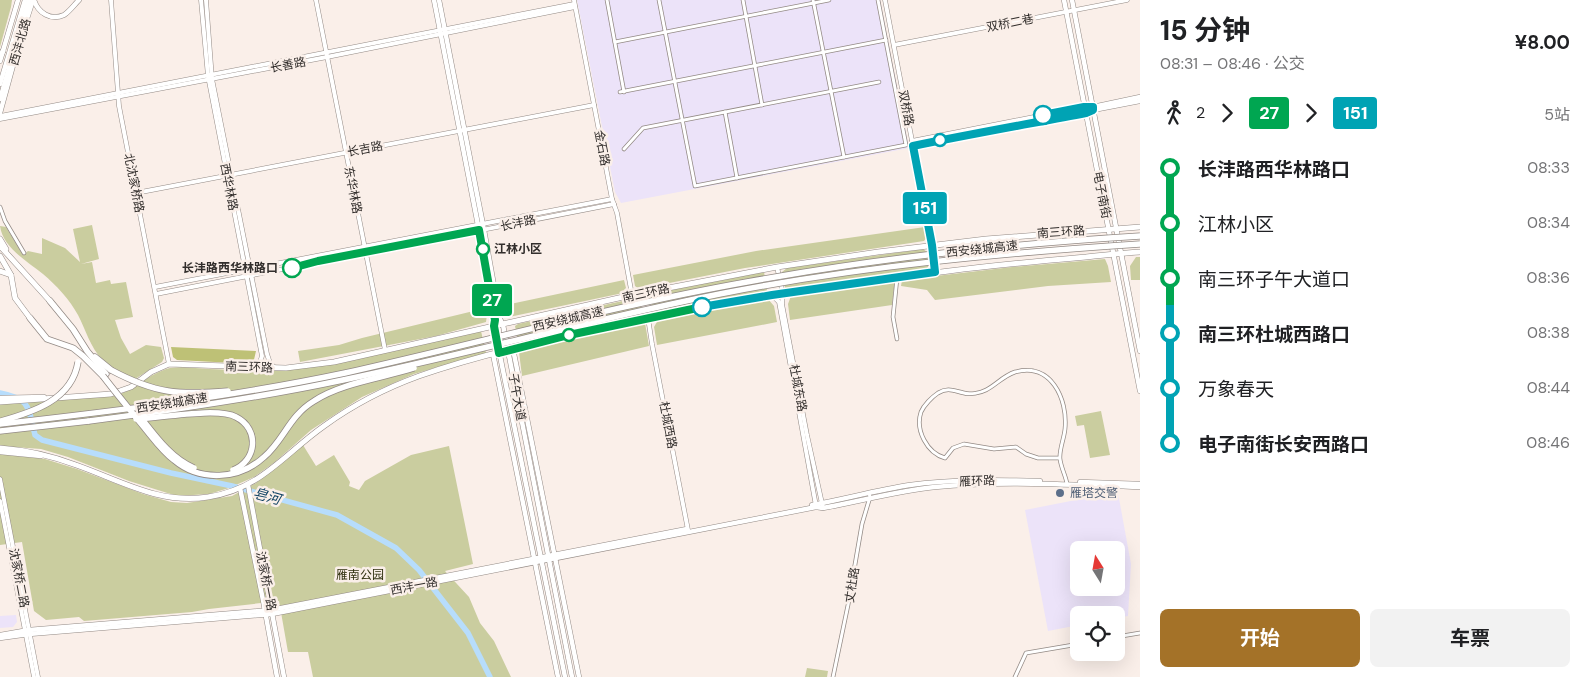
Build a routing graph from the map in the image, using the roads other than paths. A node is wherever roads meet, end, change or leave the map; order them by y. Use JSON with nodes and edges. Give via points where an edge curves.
{"nodes":[{"id":1,"x":25,"y":0,"type":"edge"},
{"id":2,"x":32,"y":0,"type":"edge"},
{"id":3,"x":79,"y":0,"type":"edge"},
{"id":4,"x":111,"y":0,"type":"edge"},
{"id":5,"x":201,"y":0,"type":"edge"},
{"id":6,"x":206,"y":0,"type":"edge"},
{"id":7,"x":316,"y":0,"type":"edge"},
{"id":8,"x":434,"y":0,"type":"edge"},
{"id":9,"x":438,"y":0,"type":"edge"},
{"id":10,"x":607,"y":0,"type":"edge"},
{"id":11,"x":659,"y":0,"type":"edge"},
{"id":12,"x":743,"y":0,"type":"edge"},
{"id":13,"x":829,"y":0,"type":"edge"},
{"id":14,"x":878,"y":0,"type":"edge"},
{"id":15,"x":885,"y":0,"type":"edge"},
{"id":16,"x":1064,"y":0,"type":"edge"},
{"id":17,"x":1072,"y":0,"type":"edge"},
{"id":18,"x":1127,"y":0,"type":"edge"},
{"id":19,"x":813,"y":1,"type":"edge"},
{"id":20,"x":17,"y":2,"type":"edge"},
{"id":21,"x":574,"y":4,"type":"edge"},
{"id":22,"x":1074,"y":10,"type":"junction"},
{"id":23,"x":1066,"y":12,"type":"junction"},
{"id":24,"x":746,"y":16,"type":"junction"},
{"id":25,"x":443,"y":32,"type":"junction"},
{"id":26,"x":665,"y":32,"type":"junction"},
{"id":27,"x":886,"y":40,"type":"junction"},
{"id":28,"x":615,"y":42,"type":"junction"},
{"id":29,"x":894,"y":45,"type":"junction"},
{"id":30,"x":3,"y":51,"type":"junction"},
{"id":31,"x":823,"y":52,"type":"junction"},
{"id":32,"x":327,"y":55,"type":"junction"},
{"id":33,"x":0,"y":57,"type":"edge"},
{"id":34,"x":0,"y":61,"type":"edge"},
{"id":35,"x":756,"y":66,"type":"junction"},
{"id":36,"x":210,"y":77,"type":"junction"},
{"id":37,"x":674,"y":82,"type":"junction"},
{"id":38,"x":879,"y":82,"type":"dead end"},
{"id":39,"x":0,"y":84,"type":"edge"},
{"id":40,"x":831,"y":91,"type":"junction"},
{"id":41,"x":117,"y":95,"type":"junction"},
{"id":42,"x":0,"y":99,"type":"edge"},
{"id":43,"x":1140,"y":99,"type":"edge"},
{"id":44,"x":594,"y":105,"type":"junction"},
{"id":45,"x":762,"y":105,"type":"junction"},
{"id":46,"x":1084,"y":107,"type":"junction"},
{"id":47,"x":1093,"y":108,"type":"junction"},
{"id":48,"x":725,"y":112,"type":"junction"},
{"id":49,"x":1086,"y":113,"type":"junction"},
{"id":50,"x":0,"y":116,"type":"edge"},
{"id":51,"x":682,"y":120,"type":"junction"},
{"id":52,"x":462,"y":130,"type":"junction"},
{"id":53,"x":913,"y":143,"type":"junction"},
{"id":54,"x":624,"y":149,"type":"dead end"},
{"id":55,"x":345,"y":152,"type":"junction"},
{"id":56,"x":844,"y":157,"type":"junction"},
{"id":57,"x":231,"y":175,"type":"junction"},
{"id":58,"x":226,"y":176,"type":"junction"},
{"id":59,"x":737,"y":178,"type":"junction"},
{"id":60,"x":136,"y":193,"type":"junction"},
{"id":61,"x":613,"y":202,"type":"junction"},
{"id":62,"x":0,"y":207,"type":"edge"},
{"id":63,"x":5,"y":221,"type":"junction"},
{"id":64,"x":0,"y":222,"type":"edge"},
{"id":65,"x":481,"y":227,"type":"junction"},
{"id":66,"x":1140,"y":227,"type":"edge"},
{"id":67,"x":1109,"y":228,"type":"junction"},
{"id":68,"x":1116,"y":228,"type":"junction"},
{"id":69,"x":1140,"y":236,"type":"edge"},
{"id":70,"x":0,"y":239,"type":"edge"},
{"id":71,"x":1140,"y":244,"type":"edge"},
{"id":72,"x":932,"y":245,"type":"junction"},
{"id":73,"x":0,"y":246,"type":"edge"},
{"id":74,"x":365,"y":250,"type":"junction"},
{"id":75,"x":1140,"y":252,"type":"edge"},
{"id":76,"x":1121,"y":253,"type":"junction"},
{"id":77,"x":24,"y":254,"type":"dead end"},
{"id":78,"x":1113,"y":254,"type":"junction"},
{"id":79,"x":0,"y":256,"type":"edge"},
{"id":80,"x":14,"y":263,"type":"junction"},
{"id":81,"x":777,"y":267,"type":"junction"},
{"id":82,"x":247,"y":269,"type":"junction"},
{"id":83,"x":0,"y":271,"type":"edge"},
{"id":84,"x":935,"y":272,"type":"junction"},
{"id":85,"x":10,"y":275,"type":"junction"},
{"id":86,"x":248,"y":276,"type":"junction"},
{"id":87,"x":898,"y":277,"type":"junction"},
{"id":88,"x":154,"y":287,"type":"junction"},
{"id":89,"x":156,"y":294,"type":"junction"},
{"id":90,"x":783,"y":294,"type":"junction"},
{"id":91,"x":632,"y":295,"type":"junction"},
{"id":92,"x":772,"y":295,"type":"junction"},
{"id":93,"x":50,"y":301,"type":"joint"},
{"id":94,"x":30,"y":318,"type":"joint"},
{"id":95,"x":648,"y":318,"type":"junction"},
{"id":96,"x":502,"y":325,"type":"junction"},
{"id":97,"x":494,"y":326,"type":"junction"},
{"id":98,"x":897,"y":339,"type":"dead end"},
{"id":99,"x":72,"y":348,"type":"junction"},
{"id":100,"x":385,"y":350,"type":"junction"},
{"id":101,"x":510,"y":350,"type":"junction"},
{"id":102,"x":87,"y":351,"type":"junction"},
{"id":103,"x":1140,"y":351,"type":"edge"},
{"id":104,"x":496,"y":353,"type":"junction"},
{"id":105,"x":452,"y":356,"type":"junction"},
{"id":106,"x":169,"y":364,"type":"junction"},
{"id":107,"x":250,"y":367,"type":"junction"},
{"id":108,"x":276,"y":368,"type":"junction"},
{"id":109,"x":104,"y":375,"type":"junction"},
{"id":110,"x":275,"y":387,"type":"junction"},
{"id":111,"x":1140,"y":391,"type":"edge"},
{"id":112,"x":73,"y":397,"type":"junction"},
{"id":113,"x":0,"y":400,"type":"edge"},
{"id":114,"x":89,"y":421,"type":"junction"},
{"id":115,"x":0,"y":422,"type":"edge"},
{"id":116,"x":0,"y":431,"type":"edge"},
{"id":117,"x":0,"y":448,"type":"edge"},
{"id":118,"x":0,"y":452,"type":"edge"},
{"id":119,"x":53,"y":458,"type":"junction"},
{"id":120,"x":1059,"y":458,"type":"junction"},
{"id":121,"x":0,"y":479,"type":"edge"},
{"id":122,"x":1067,"y":483,"type":"junction"},
{"id":123,"x":248,"y":485,"type":"junction"},
{"id":124,"x":1140,"y":485,"type":"edge"},
{"id":125,"x":240,"y":488,"type":"junction"},
{"id":126,"x":869,"y":495,"type":"junction"},
{"id":127,"x":0,"y":501,"type":"edge"},
{"id":128,"x":816,"y":506,"type":"junction"},
{"id":129,"x":823,"y":506,"type":"junction"},
{"id":130,"x":688,"y":531,"type":"junction"},
{"id":131,"x":555,"y":556,"type":"junction"},
{"id":132,"x":548,"y":558,"type":"junction"},
{"id":133,"x":542,"y":559,"type":"junction"},
{"id":134,"x":535,"y":561,"type":"junction"},
{"id":135,"x":265,"y":612,"type":"junction"},
{"id":136,"x":272,"y":612,"type":"junction"},
{"id":137,"x":27,"y":633,"type":"junction"},
{"id":138,"x":1140,"y":633,"type":"edge"},
{"id":139,"x":1125,"y":636,"type":"edge"},
{"id":140,"x":0,"y":637,"type":"edge"},
{"id":141,"x":1070,"y":646,"type":"edge"},
{"id":142,"x":34,"y":677,"type":"edge"},
{"id":143,"x":38,"y":677,"type":"edge"},
{"id":144,"x":277,"y":677,"type":"edge"},
{"id":145,"x":284,"y":677,"type":"edge"},
{"id":146,"x":558,"y":677,"type":"edge"},
{"id":147,"x":565,"y":677,"type":"edge"},
{"id":148,"x":572,"y":677,"type":"edge"},
{"id":149,"x":579,"y":677,"type":"edge"},
{"id":150,"x":833,"y":677,"type":"edge"},
{"id":151,"x":1015,"y":677,"type":"edge"}],
"edges":[{"from":1,"to":39,"type":"main road"},
{"from":2,"to":3,"type":"main road","via":[[42,13],[57,17],[69,11]]},
{"from":2,"to":42,"type":"main road"},
{"from":2,"to":50,"type":"main road","name":"西沣北路"},
{"from":4,"to":41,"type":"street","name":"北沈家桥路"},
{"from":5,"to":36,"type":"street","name":"西华林路"},
{"from":6,"to":36,"type":"street","name":"西华林路"},
{"from":7,"to":32,"type":"street","name":"东华林路"},
{"from":8,"to":25,"type":"main road","name":"子午大道"},
{"from":9,"to":25,"type":"main road","name":"子午大道"},
{"from":10,"to":28,"type":"street"},
{"from":11,"to":26,"type":"street"},
{"from":12,"to":24,"type":"street"},
{"from":13,"to":19,"type":"street"},
{"from":14,"to":27,"type":"street"},
{"from":15,"to":29,"type":"street","name":"双桥路"},
{"from":16,"to":23,"type":"main road","name":"电子南街"},
{"from":17,"to":22,"type":"main road","name":"电子南街"},
{"from":18,"to":22,"type":"street","name":"双桥二巷"},
{"from":19,"to":24,"type":"street"},
{"from":19,"to":31,"type":"street"},
{"from":20,"to":30,"type":"main road","name":"西沣北路"},
{"from":21,"to":25,"type":"street","name":"长善路"},
{"from":21,"to":44,"type":"street","name":"金石路"},
{"from":22,"to":23,"type":"street","name":"双桥二巷"},
{"from":22,"to":47,"type":"main road","name":"电子南街"},
{"from":23,"to":29,"type":"street","name":"双桥二巷"},
{"from":23,"to":46,"type":"main road","name":"电子南街"},
{"from":24,"to":26,"type":"street"},
{"from":24,"to":35,"type":"street"},
{"from":25,"to":32,"type":"street","name":"长善路"},
{"from":25,"to":52,"type":"main road","name":"子午大道"},
{"from":26,"to":28,"type":"street"},
{"from":26,"to":37,"type":"street"},
{"from":27,"to":31,"type":"street"},
{"from":27,"to":56,"type":"street","via":[[906,145]]},
{"from":28,"to":37,"type":"street","via":[[622,92]]},
{"from":29,"to":53,"type":"street","name":"双桥路"},
{"from":30,"to":33,"type":"highway"},
{"from":30,"to":34,"type":"main road","name":"西沣北路"},
{"from":31,"to":35,"type":"street"},
{"from":31,"to":40,"type":"street"},
{"from":32,"to":36,"type":"street","name":"长善路"},
{"from":32,"to":55,"type":"street","name":"东华林路"},
{"from":35,"to":37,"type":"street"},
{"from":35,"to":45,"type":"street"},
{"from":36,"to":41,"type":"street","name":"长善路"},
{"from":36,"to":57,"type":"street","name":"西华林路"},
{"from":36,"to":58,"type":"street","name":"西华林路"},
{"from":37,"to":51,"type":"street"},
{"from":38,"to":40,"type":"street"},
{"from":40,"to":45,"type":"street"},
{"from":40,"to":56,"type":"street"},
{"from":41,"to":50,"type":"street","name":"长善路"},
{"from":41,"to":60,"type":"street","name":"北沈家桥路"},
{"from":43,"to":47,"type":"main road"},
{"from":44,"to":52,"type":"street","name":"长吉路"},
{"from":44,"to":61,"type":"street","name":"金石路"},
{"from":45,"to":48,"type":"street"},
{"from":46,"to":47,"type":"main road"},
{"from":46,"to":49,"type":"main road","name":"电子南街"},
{"from":46,"to":53,"type":"street"},
{"from":47,"to":49,"type":"main road"},
{"from":47,"to":68,"type":"main road","name":"电子南街"},
{"from":48,"to":51,"type":"street"},
{"from":48,"to":59,"type":"street"},
{"from":49,"to":53,"type":"street"},
{"from":49,"to":67,"type":"main road","name":"电子南街"},
{"from":51,"to":54,"type":"street","via":[[643,128]]},
{"from":51,"to":59,"type":"street","via":[[695,186]]},
{"from":52,"to":55,"type":"street","name":"长吉路"},
{"from":52,"to":65,"type":"main road","name":"子午大道"},
{"from":53,"to":72,"type":"street","name":"双桥路"},
{"from":55,"to":57,"type":"street","name":"长吉路"},
{"from":55,"to":74,"type":"street","name":"东华林路"},
{"from":56,"to":59,"type":"street"},
{"from":57,"to":58,"type":"street","name":"长吉路"},
{"from":57,"to":82,"type":"street","name":"西华林路"},
{"from":58,"to":60,"type":"street","name":"长吉路"},
{"from":58,"to":82,"type":"street","name":"西华林路"},
{"from":60,"to":88,"type":"street","name":"北沈家桥路"},
{"from":61,"to":65,"type":"street","name":"长沣路"},
{"from":61,"to":91,"type":"street","name":"金石路"},
{"from":62,"to":63,"type":"street"},
{"from":63,"to":64,"type":"street"},
{"from":63,"to":77,"type":"street"},
{"from":65,"to":74,"type":"street","name":"长沣路"},
{"from":65,"to":96,"type":"main road","name":"子午大道"},
{"from":65,"to":97,"type":"main road","name":"子午大道"},
{"from":66,"to":68,"type":"highway","name":"南三环路"},
{"from":67,"to":68,"type":"highway","name":"南三环路"},
{"from":67,"to":72,"type":"highway","name":"南三环路"},
{"from":67,"to":78,"type":"main road","name":"电子南街"},
{"from":68,"to":76,"type":"main road","name":"电子南街"},
{"from":69,"to":110,"type":"highway","name":"西安绕城高速","bridge":true,"via":[[921,256],[749,282],[600,312]]},
{"from":70,"to":80,"type":"highway"},
{"from":71,"to":105,"type":"highway","name":"西安绕城高速","bridge":true,"via":[[1006,254],[815,278],[665,306]]},
{"from":72,"to":81,"type":"highway","name":"南三环路"},
{"from":72,"to":84,"type":"main road"},
{"from":73,"to":80,"type":"highway"},
{"from":74,"to":82,"type":"street","name":"长沣路"},
{"from":74,"to":86,"type":"street","name":"长沣路"},
{"from":74,"to":100,"type":"street","name":"东华林路"},
{"from":75,"to":76,"type":"highway","name":"南三环路"},
{"from":76,"to":78,"type":"highway","name":"南三环路"},
{"from":76,"to":103,"type":"main road","name":"电子南街"},
{"from":78,"to":84,"type":"highway","name":"南三环路"},
{"from":78,"to":111,"type":"main road","name":"电子南街"},
{"from":79,"to":85,"type":"highway"},
{"from":80,"to":93,"type":"highway"},
{"from":81,"to":90,"type":"street","name":"杜城东路"},
{"from":81,"to":91,"type":"highway","name":"南三环路"},
{"from":82,"to":86,"type":"street","name":"西华林路"},
{"from":82,"to":88,"type":"street","name":"长沣路"},
{"from":83,"to":85,"type":"highway"},
{"from":84,"to":87,"type":"highway","name":"南三环路"},
{"from":85,"to":94,"type":"highway","via":[[15,298]]},
{"from":86,"to":89,"type":"street","name":"长沣路"},
{"from":86,"to":107,"type":"street","name":"西华林路","via":[[262,357]]},
{"from":86,"to":108,"type":"street","name":"西华林路","via":[[267,357]]},
{"from":87,"to":90,"type":"highway","name":"南三环路"},
{"from":87,"to":98,"type":"street","via":[[892,318]]},
{"from":88,"to":89,"type":"street","name":"北沈家桥路"},
{"from":89,"to":106,"type":"street","name":"北沈家桥路"},
{"from":90,"to":92,"type":"highway","name":"南三环路"},
{"from":90,"to":129,"type":"street","name":"杜城东路","via":[[782,304]]},
{"from":91,"to":96,"type":"highway","name":"南三环路"},
{"from":92,"to":95,"type":"highway","name":"南三环路"},
{"from":92,"to":128,"type":"street","name":"杜城东路","via":[[778,302]]},
{"from":93,"to":102,"type":"highway"},
{"from":94,"to":99,"type":"highway","via":[[47,339]]},
{"from":95,"to":101,"type":"highway","name":"南三环路"},
{"from":95,"to":130,"type":"street","name":"杜城西路"},
{"from":96,"to":97,"type":"highway","name":"南三环路"},
{"from":96,"to":101,"type":"main road","name":"子午大道"},
{"from":97,"to":100,"type":"highway","name":"南三环路"},
{"from":97,"to":104,"type":"main road","name":"子午大道"},
{"from":99,"to":109,"type":"highway"},
{"from":99,"to":115,"type":"highway","bridge":true,"via":[[78,362],[76,372],[59,396],[37,410]]},
{"from":100,"to":108,"type":"highway","name":"南三环路","via":[[334,362]]},
{"from":101,"to":104,"type":"highway","name":"南三环路"},
{"from":101,"to":131,"type":"main road"},
{"from":101,"to":132,"type":"main road","name":"子午大道"},
{"from":102,"to":109,"type":"highway"},
{"from":102,"to":110,"type":"highway","bridge":true,"via":[[131,381],[176,393]]},
{"from":104,"to":123,"type":"highway","name":"南三环路","via":[[420,375],[365,400],[324,426]]},
{"from":104,"to":133,"type":"main road","name":"子午大道"},
{"from":104,"to":134,"type":"main road"},
{"from":105,"to":109,"type":"highway","bridge":true,"via":[[326,393],[304,408],[264,457],[242,471],[216,476],[196,472],[174,461]]},
{"from":105,"to":114,"type":"highway","name":"西安绕城高速","bridge":true,"via":[[286,392]]},
{"from":106,"to":107,"type":"highway","name":"南三环路"},
{"from":106,"to":112,"type":"highway","name":"南三环路","via":[[121,391]]},
{"from":107,"to":108,"type":"highway","name":"南三环路"},
{"from":109,"to":114,"type":"highway","bridge":true,"via":[[112,382],[130,404],[142,418],[148,425],[167,448],[190,466],[211,472],[234,470],[246,462],[253,450],[253,437],[247,424],[227,414],[214,412],[144,419],[135,419]]},
{"from":110,"to":115,"type":"highway","name":"西安绕城高速","bridge":true,"via":[[135,408]]},
{"from":112,"to":113,"type":"highway","name":"南三环路","bridge":true},
{"from":112,"to":113,"type":"main road","name":"南三环路"},
{"from":114,"to":116,"type":"highway","name":"西安绕城高速"},
{"from":117,"to":119,"type":"highway"},
{"from":118,"to":119,"type":"main road"},
{"from":119,"to":125,"type":"highway","name":"南三环路","via":[[144,492],[167,497],[209,497]]},
{"from":120,"to":120,"type":"street","via":[[1065,429],[1061,394],[1052,381],[1036,373],[1014,372],[977,393],[945,390],[924,405],[921,411],[922,436],[932,452],[941,457],[945,458],[953,448],[964,444],[994,449],[1016,447],[1038,458]]},
{"from":120,"to":122,"type":"street"},
{"from":121,"to":137,"type":"street","name":"沈家桥二路"},
{"from":122,"to":124,"type":"main road","name":"雁环路"},
{"from":122,"to":126,"type":"main road","name":"雁环路","via":[[994,480],[926,483]]},
{"from":123,"to":125,"type":"highway","name":"南三环路"},
{"from":123,"to":136,"type":"main road","name":"沈家桥一路"},
{"from":125,"to":135,"type":"main road","name":"沈家桥一路"},
{"from":126,"to":129,"type":"main road","name":"雁环路"},
{"from":126,"to":150,"type":"street","name":"丈杜路"},
{"from":127,"to":137,"type":"street","name":"沈家桥二路"},
{"from":128,"to":129,"type":"main road","name":"雁环路"},
{"from":128,"to":130,"type":"main road","name":"西沣一路"},
{"from":130,"to":131,"type":"main road","name":"西沣一路"},
{"from":131,"to":132,"type":"main road","name":"西沣一路"},
{"from":131,"to":149,"type":"main road"},
{"from":132,"to":133,"type":"main road","name":"西沣一路"},
{"from":132,"to":148,"type":"main road","name":"子午大道"},
{"from":133,"to":134,"type":"main road","name":"西沣一路"},
{"from":133,"to":147,"type":"main road","name":"子午大道"},
{"from":134,"to":136,"type":"main road","name":"西沣一路"},
{"from":134,"to":146,"type":"main road"},
{"from":135,"to":136,"type":"main road","name":"西沣一路"},
{"from":135,"to":137,"type":"main road","name":"西沣一路"},
{"from":135,"to":144,"type":"main road","name":"沈家桥一路"},
{"from":136,"to":145,"type":"main road","name":"沈家桥一路"},
{"from":137,"to":140,"type":"main road","name":"西沣一路"},
{"from":137,"to":142,"type":"street","name":"沈家桥二路"},
{"from":137,"to":143,"type":"street","name":"沈家桥二路"},
{"from":138,"to":139,"type":"street"},
{"from":141,"to":151,"type":"street","via":[[1026,653]]}]}
